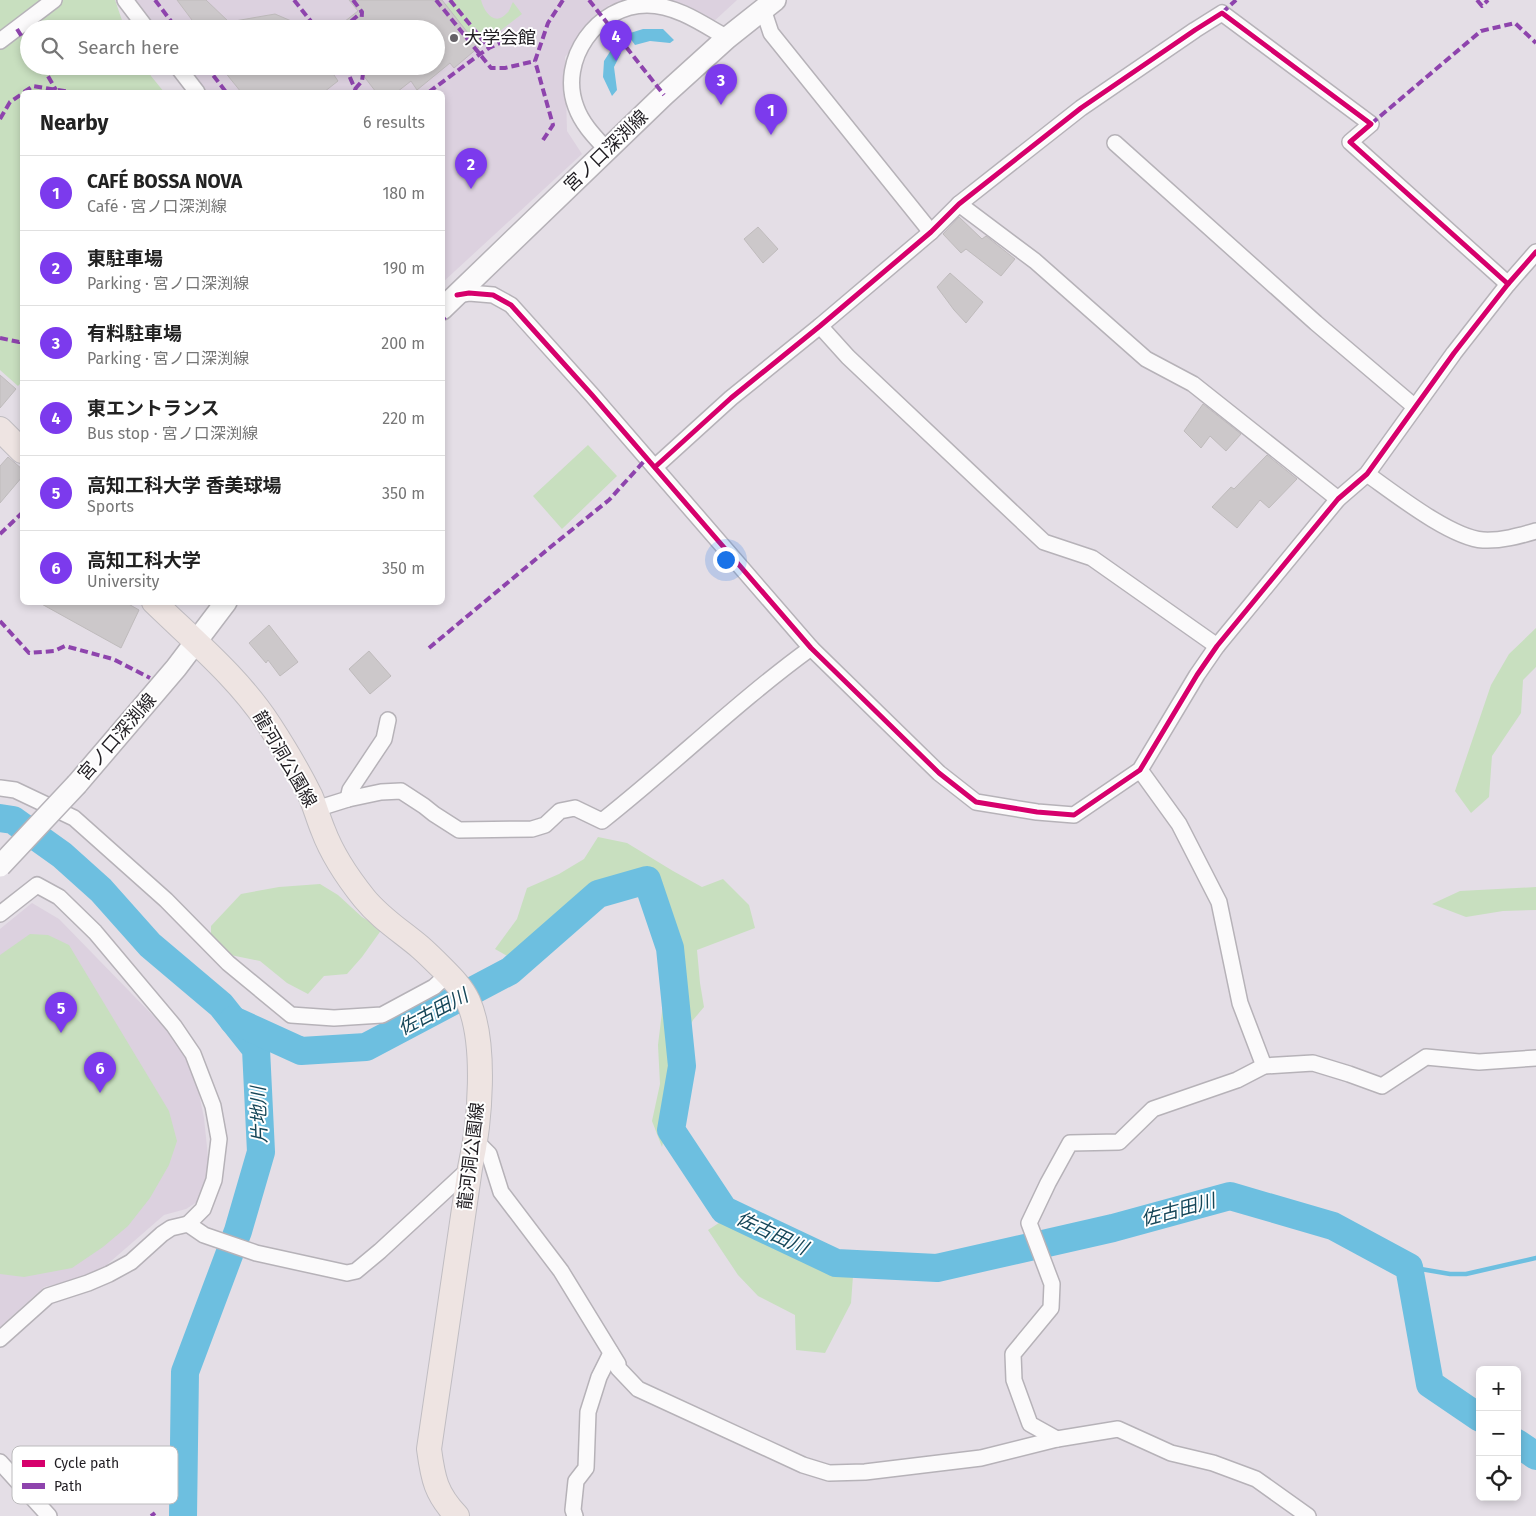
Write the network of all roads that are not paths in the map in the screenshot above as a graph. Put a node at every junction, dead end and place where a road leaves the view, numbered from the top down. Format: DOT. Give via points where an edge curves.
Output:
graph roads {
  1 [pos="54,0"];
  2 [pos="125,0"];
  3 [pos="769,4"];
  4 [pos="28,20"];
  5 [pos="140,20"];
  6 [pos="20,26"];
  7 [pos="727,38"];
  8 [pos="0,41"];
  9 [pos="184,75"];
  10 [pos="195,90"];
  11 [pos="1115,143"];
  12 [pos="607,150"];
  13 [pos="959,204"];
  14 [pos="931,232"];
  15 [pos="1536,252"];
  16 [pos="1508,284"];
  17 [pos="450,302"];
  18 [pos="820,326"];
  19 [pos="1415,407"];
  20 [pos="0,430"];
  21 [pos="20,449"];
  22 [pos="655,467"];
  23 [pos="1366,474"];
  24 [pos="1338,499"];
  25 [pos="1536,531"];
  26 [pos="157,605"];
  27 [pos="224,605"];
  28 [pos="197,642"];
  29 [pos="1217,646"];
  30 [pos="812,648"];
  31 [pos="388,720"];
  32 [pos="1140,770"];
  33 [pos="0,788"];
  34 [pos="348,799"];
  35 [pos="316,809"];
  36 [pos="0,866"];
  37 [pos="0,914"];
  38 [pos="453,979"];
  39 [pos="1536,1058"];
  40 [pos="1264,1066"];
  41 [pos="476,1141"];
  42 [pos="470,1168"];
  43 [pos="188,1224"];
  44 [pos="0,1339"];
  45 [pos="611,1353"];
  46 [pos="1058,1438"];
  47 [pos="0,1462"];
  48 [pos="12,1476"];
  49 [pos="37,1504"];
  50 [pos="48,1516"];
  51 [pos="457,1516"];
  52 [pos="575,1516"];
  53 [pos="1308,1516"];
  1 -- 4 [label="street"];
  2 -- 5 [label="street"];
  3 -- 7 [label="main road, 宮ノ口深渕線"];
  3 -- 14 [label="street" via="771,33"];
  6 -- 8 [label="street"];
  7 -- 12 [label="main road, 宮ノ口深渕線"];
  7 -- 12 [label="street" via="668,7 646,5 620,10 590,31 575,58 572,84 576,106 589,130"];
  9 -- 10 [label="street"];
  11 -- 19 [label="street" via="1316,324"];
  12 -- 17 [label="main road, 宮ノ口深渕線"];
  13 -- 14 [label="street"];
  13 -- 16 [label="street" via="1081,108 1222,13 1371,124 1350,142"];
  13 -- 24 [label="street" via="1035,261 1146,359 1193,384"];
  14 -- 18 [label="street"];
  15 -- 16 [label="street"];
  16 -- 19 [label="street"];
  17 -- 22 [label="street" via="469,293 493,295 511,305"];
  18 -- 22 [label="street" via="730,398"];
  18 -- 29 [label="street" via="848,357 1044,542 1092,558"];
  19 -- 23 [label="street"];
  20 -- 21 [label="main road"];
  22 -- 30 [label="street"];
  23 -- 24 [label="street"];
  23 -- 25 [label="street" via="1431,518 1467,537 1483,540 1513,538"];
  24 -- 29 [label="street"];
  26 -- 28 [label="main road, 龍河洞公園線"];
  27 -- 28 [label="main road, 宮ノ口深渕線"];
  28 -- 35 [label="main road, 龍河洞公園線" via="270,725"];
  28 -- 36 [label="main road, 宮ノ口深渕線, bridge" via="77,784"];
  29 -- 32 [label="street"];
  30 -- 32 [label="street" via="939,773 976,802 1074,816"];
  30 -- 34 [label="street" via="776,673 602,821 574,808 560,811 545,824 532,829 459,830 401,791"];
  31 -- 34 [label="street" via="384,739 350,790"];
  32 -- 40 [label="street" via="1179,824 1219,902 1240,1003"];
  33 -- 38 [label="street" via="15,790 74,818 166,900 228,963 291,1015 334,1018 382,1015"];
  34 -- 35 [label="street"];
  35 -- 38 [label="main road, 龍河洞公園線" via="332,850 363,897"];
  37 -- 43 [label="street" via="37,885 58,897 95,932 174,1026 193,1054 213,1106 219,1139 214,1180 203,1209"];
  38 -- 41 [label="main road, 龍河洞公園線" via="468,1000 477,1031 479,1105"];
  39 -- 40 [label="street" via="1479,1062 1426,1057 1382,1086 1313,1063"];
  40 -- 46 [label="street" via="1237,1080 1153,1109 1119,1142 1070,1143 1028,1223 1052,1284 1052,1308 1013,1354 1014,1380 1030,1424"];
  41 -- 42 [label="main road, 龍河洞公園線"];
  41 -- 45 [label="street" via="489,1154 501,1192 561,1271"];
  42 -- 43 [label="street" via="380,1251 347,1273 256,1253 204,1235"];
  42 -- 51 [label="main road, 龍河洞公園線" via="430,1449 433,1476 440,1495"];
  43 -- 44 [label="street" via="171,1228 131,1262 109,1274 48,1296"];
  45 -- 46 [label="street" via="618,1368 638,1389 803,1465 829,1473 866,1472 981,1458"];
  45 -- 52 [label="street" via="588,1412 586,1468 576,1481"];
  46 -- 53 [label="street" via="1118,1429 1171,1453 1213,1463 1256,1479"];
  47 -- 48 [label="street"];
  49 -- 50 [label="street"];
}
